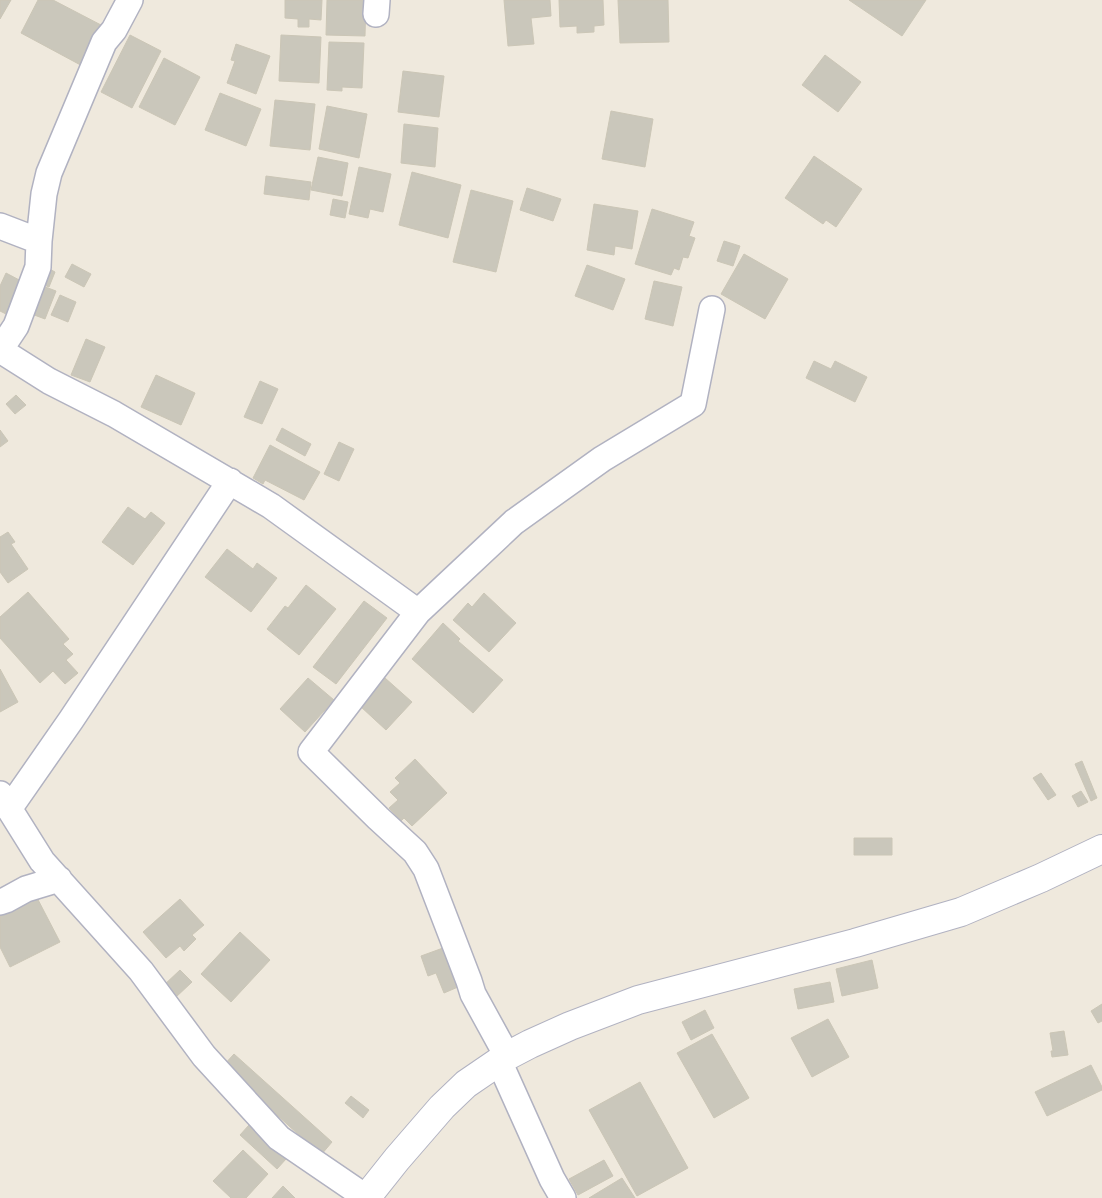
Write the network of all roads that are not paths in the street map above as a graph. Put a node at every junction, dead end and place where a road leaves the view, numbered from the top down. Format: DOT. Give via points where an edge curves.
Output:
graph roads {
  1 [pos="130,0"];
  2 [pos="0,226"];
  3 [pos="39,241"];
  4 [pos="712,309"];
  5 [pos="0,350"];
  6 [pos="230,481"];
  7 [pos="418,612"];
  8 [pos="5,802"];
  9 [pos="1102,849"];
  10 [pos="60,879"];
  11 [pos="0,902"];
  12 [pos="503,1058"];
  13 [pos="366,1198"];
  14 [pos="562,1198"];
  1 -- 3 [label="street" via="104,42 49,173"];
  2 -- 3 [label="street"];
  3 -- 5 [label="street" via="38,267 16,326"];
  4 -- 7 [label="street" via="693,404 602,459 514,522"];
  5 -- 6 [label="street" via="49,381 114,414"];
  6 -- 7 [label="street" via="271,506"];
  6 -- 8 [label="street" via="71,720"];
  7 -- 12 [label="street" via="311,752 415,852 426,869 473,994"];
  8 -- 10 [label="street" via="42,861"];
  9 -- 12 [label="main road" via="961,912 638,1000 570,1026"];
  10 -- 11 [label="street" via="26,889"];
  10 -- 13 [label="street" via="141,971 204,1056 279,1138"];
  12 -- 13 [label="main road" via="466,1084 442,1107"];
  12 -- 14 [label="street"];
}
